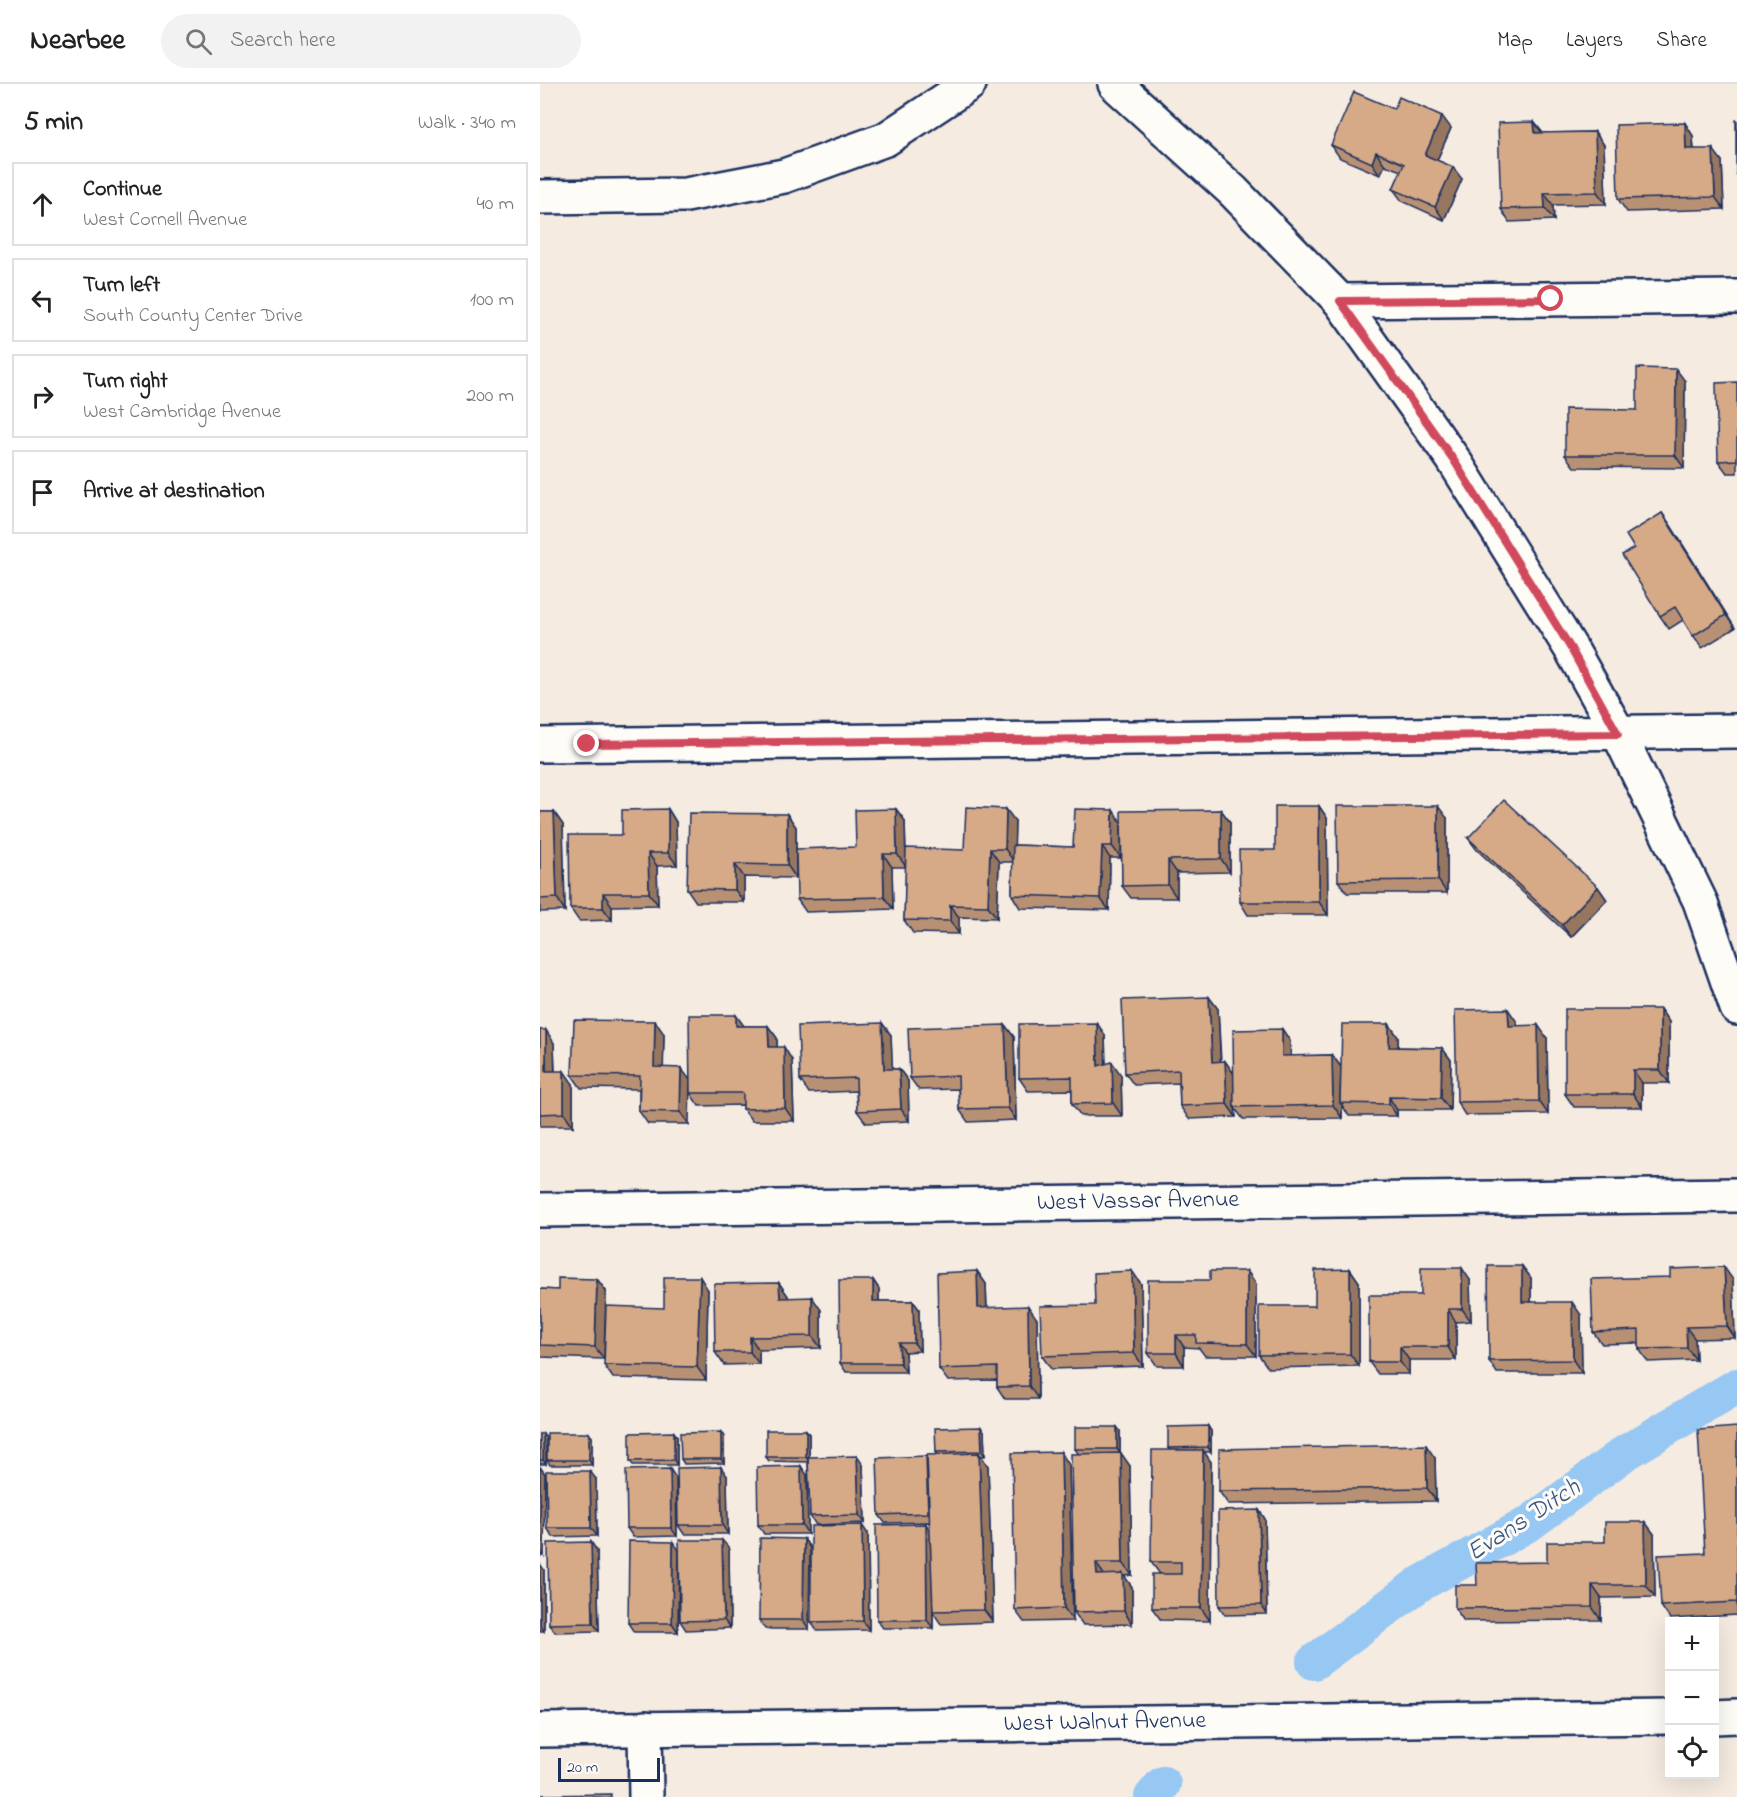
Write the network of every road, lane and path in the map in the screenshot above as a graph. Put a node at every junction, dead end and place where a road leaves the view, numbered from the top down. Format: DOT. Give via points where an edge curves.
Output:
graph roads {
  1 [pos="969,84"];
  2 [pos="1115,84"];
  3 [pos="540,197"];
  4 [pos="1737,297"];
  5 [pos="1340,301"];
  6 [pos="1737,731"];
  7 [pos="1618,734"];
  8 [pos="540,745"];
  9 [pos="1737,1008"];
  10 [pos="1737,1195"];
  11 [pos="540,1210"];
  12 [pos="1737,1716"];
  13 [pos="1665,1717"];
  14 [pos="1719,1717"];
  15 [pos="645,1728"];
  16 [pos="540,1730"];
  17 [pos="646,1797"];
  1 -- 3 [label="street" via="886,139 784,176 687,195"];
  2 -- 5 [label="street" via="1233,191"];
  4 -- 5 [label="street"];
  5 -- 7 [label="street" via="1453,459 1570,647"];
  6 -- 7 [label="street"];
  7 -- 8 [label="street"];
  7 -- 9 [label="street" via="1700,901"];
  10 -- 11 [label="street, West Vassar Avenue"];
  12 -- 14 [label="street"];
  13 -- 15 [label="street, West Walnut Avenue"];
  15 -- 16 [label="street, West Walnut Avenue"];
  15 -- 17 [label="street"];
}
